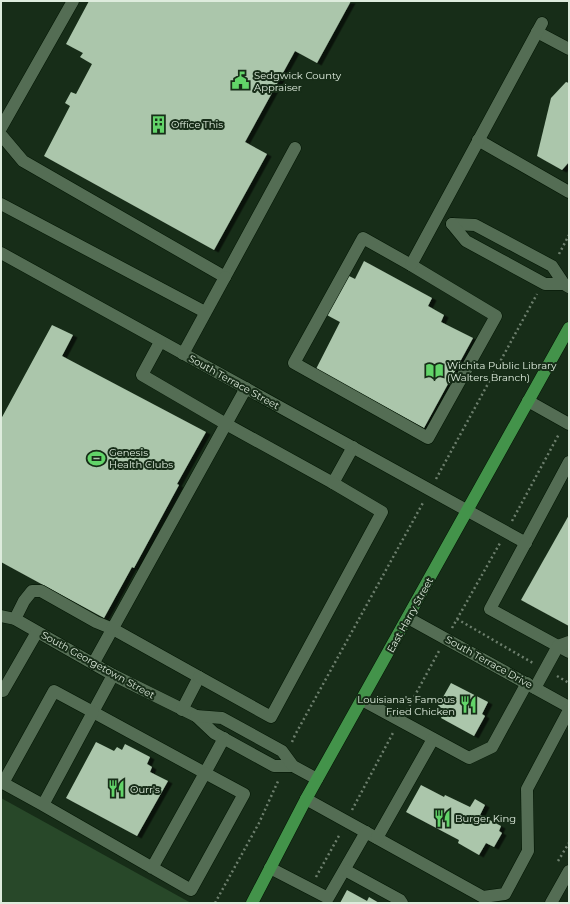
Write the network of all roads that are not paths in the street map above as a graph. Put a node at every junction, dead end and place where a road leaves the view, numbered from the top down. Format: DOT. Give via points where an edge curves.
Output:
graph roads {
  1 [pos="73,1"];
  2 [pos="569,49"];
  3 [pos="1,128"];
  4 [pos="1,135"];
  5 [pos="478,140"];
  6 [pos="295,148"];
  7 [pos="569,192"];
  8 [pos="1,204"];
  9 [pos="1,253"];
  10 [pos="411,265"];
  11 [pos="225,277"];
  12 [pos="566,285"];
  13 [pos="205,312"];
  14 [pos="569,328"];
  15 [pos="160,342"];
  16 [pos="183,354"];
  17 [pos="246,388"];
  18 [pos="528,401"];
  19 [pos="567,423"];
  20 [pos="226,424"];
  21 [pos="353,447"];
  22 [pos="569,462"];
  23 [pos="333,483"];
  24 [pos="468,510"];
  25 [pos="526,543"];
  26 [pos="1,616"];
  27 [pos="408,618"];
  28 [pos="15,619"];
  29 [pos="113,629"];
  30 [pos="37,632"];
  31 [pos="564,644"];
  32 [pos="569,652"];
  33 [pos="93,664"];
  34 [pos="113,676"];
  35 [pos="198,677"];
  36 [pos="531,686"];
  37 [pos="2,691"];
  38 [pos="362,700"];
  39 [pos="569,708"];
  40 [pos="182,710"];
  41 [pos="93,712"];
  42 [pos="196,716"];
  43 [pos="224,738"];
  44 [pos="433,739"];
  45 [pos="288,763"];
  46 [pos="205,773"];
  47 [pos="317,779"];
  48 [pos="306,799"];
  49 [pos="43,805"];
  50 [pos="371,835"];
  51 [pos="152,868"];
  52 [pos="270,868"];
  53 [pos="345,870"];
  54 [pos="569,871"];
  55 [pos="327,901"];
  56 [pos="401,901"];
  57 [pos="252,903"];
  58 [pos="551,903"];
  1 -- 3 [label="street"];
  2 -- 5 [label="street" via="539,27"];
  4 -- 11 [label="street" via="24,162"];
  5 -- 7 [label="street"];
  5 -- 10 [label="street"];
  6 -- 11 [label="street"];
  8 -- 13 [label="street"];
  9 -- 15 [label="street, South Terrace Street"];
  10 -- 10 [label="street" via="496,316 428,438 294,363 363,238"];
  11 -- 13 [label="street"];
  12 -- 12 [label="street" via="552,266 476,225 452,224 466,241 543,283"];
  13 -- 16 [label="street"];
  14 -- 18 [label="main road, East Harry Street"];
  15 -- 16 [label="street, South Terrace Street"];
  15 -- 20 [label="street" via="142,375"];
  16 -- 17 [label="street, South Terrace Street"];
  17 -- 20 [label="street"];
  17 -- 21 [label="street, South Terrace Street"];
  18 -- 19 [label="street"];
  18 -- 24 [label="main road, East Harry Street"];
  20 -- 23 [label="street"];
  20 -- 29 [label="street"];
  21 -- 23 [label="street"];
  21 -- 24 [label="street, South Terrace Street"];
  22 -- 25 [label="street"];
  23 -- 35 [label="street" via="382,512 271,717"];
  24 -- 25 [label="street, South Terrace Street"];
  24 -- 27 [label="main road, East Harry Street"];
  25 -- 31 [label="street" via="490,609"];
  26 -- 28 [label="street, South Georgetown Street"];
  27 -- 36 [label="street, South Terrace Drive"];
  27 -- 38 [label="main road, East Harry Street"];
  28 -- 29 [label="street" via="32,592 41,591"];
  28 -- 30 [label="street, South Georgetown Street"];
  29 -- 33 [label="street"];
  29 -- 35 [label="street"];
  30 -- 33 [label="street, South Georgetown Street"];
  30 -- 37 [label="street"];
  31 -- 32 [label="street"];
  31 -- 36 [label="street"];
  33 -- 34 [label="street, South Georgetown Street"];
  34 -- 40 [label="street, South Georgetown Street"];
  34 -- 41 [label="street"];
  35 -- 40 [label="street"];
  36 -- 39 [label="street, South Terrace Drive"];
  36 -- 44 [label="street" via="492,747 469,758"];
  38 -- 44 [label="street"];
  38 -- 47 [label="main road, East Harry Street"];
  39 -- 50 [label="street" via="527,789 528,851 505,894 483,897"];
  40 -- 42 [label="street, South Georgetown Street"];
  41 -- 46 [label="street"];
  41 -- 49 [label="street"];
  41 -- 49 [label="street" via="54,691 2,783"];
  42 -- 43 [label="street, South Georgetown Street" via="214,733"];
  42 -- 45 [label="street, South Georgetown Street" via="222,718 282,751"];
  43 -- 45 [label="street, South Georgetown Street" via="274,766"];
  43 -- 46 [label="street"];
  44 -- 50 [label="street"];
  45 -- 47 [label="street, South Georgetown Street"];
  46 -- 51 [label="street"];
  46 -- 51 [label="street" via="244,794 191,890"];
  47 -- 48 [label="main road, East Harry Street"];
  48 -- 50 [label="street"];
  48 -- 52 [label="main road, East Harry Street"];
  49 -- 51 [label="street"];
  50 -- 53 [label="street"];
  52 -- 55 [label="street" via="309,888"];
  52 -- 57 [label="main road, East Harry Street"];
  53 -- 55 [label="street"];
  53 -- 56 [label="street"];
  54 -- 58 [label="street"];
}
